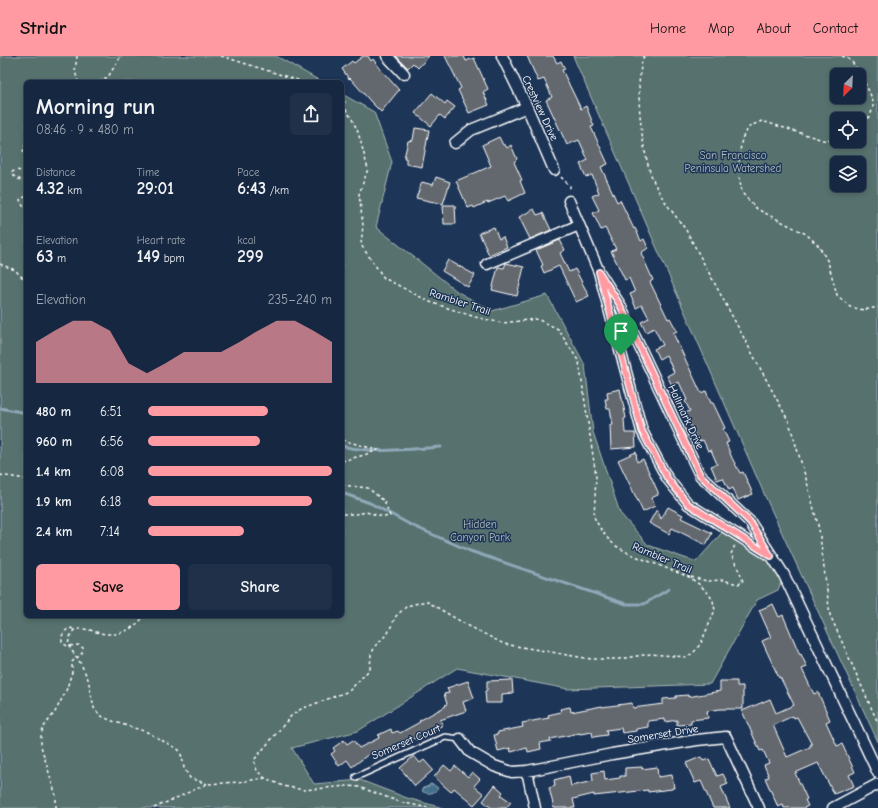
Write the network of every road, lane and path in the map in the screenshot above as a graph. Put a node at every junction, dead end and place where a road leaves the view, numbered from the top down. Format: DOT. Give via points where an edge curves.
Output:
graph roads {
  1 [pos="77,56"];
  2 [pos="121,56"];
  3 [pos="221,56"];
  4 [pos="387,56"];
  5 [pos="502,56"];
  6 [pos="644,56"];
  7 [pos="842,56"];
  8 [pos="404,74"];
  9 [pos="77,80"];
  10 [pos="103,80"];
  11 [pos="298,80"];
  12 [pos="344,107"];
  13 [pos="527,107"];
  14 [pos="866,121"];
  15 [pos="830,140"];
  16 [pos="454,143"];
  17 [pos="554,170"];
  18 [pos="24,172"];
  19 [pos="24,180"];
  20 [pos="24,197"];
  21 [pos="569,201"];
  22 [pos="24,207"];
  23 [pos="579,224"];
  24 [pos="0,264"];
  25 [pos="487,264"];
  26 [pos="599,272"];
  27 [pos="24,279"];
  28 [pos="878,307"];
  29 [pos="344,441"];
  30 [pos="344,461"];
  31 [pos="0,475"];
  32 [pos="24,479"];
  33 [pos="344,485"];
  34 [pos="344,514"];
  35 [pos="740,536"];
  36 [pos="771,556"];
  37 [pos="689,577"];
  38 [pos="142,618"];
  39 [pos="74,630"];
  40 [pos="69,646"];
  41 [pos="77,658"];
  42 [pos="878,723"];
  43 [pos="460,739"];
  44 [pos="527,771"];
  45 [pos="878,773"];
  46 [pos="356,776"];
  47 [pos="265,778"];
  48 [pos="207,784"];
  49 [pos="878,784"];
  50 [pos="56,808"];
  51 [pos="154,808"];
  52 [pos="430,808"];
  53 [pos="535,808"];
  54 [pos="759,808"];
  55 [pos="833,808"];
  1 -- 9 [label="path" via="75,71"];
  2 -- 10 [label="path" via="108,77"];
  3 -- 11 [label="path"];
  4 -- 8 [label="street"];
  5 -- 13 [label="street, Crestview Drive"];
  6 -- 42 [label="path" via="640,65 638,89 645,158 651,176 667,206 686,230 789,422 819,529 830,615"];
  7 -- 14 [label="path" via="851,60 873,102 872,113"];
  12 -- 37 [label="path, Rambler Trail" via="358,132 368,168 359,194 363,225 361,245 384,278 430,302 475,317 502,323 537,319 558,329 579,362 596,476 594,517 608,540 616,546"];
  13 -- 16 [label="street" via="471,130"];
  13 -- 17 [label="street, Crestview Drive"];
  15 -- 28 [label="path" via="762,121 750,126 742,138 739,158 742,193 758,209 806,234 819,246 828,262 837,295 850,307 864,310"];
  17 -- 21 [label="path" via="570,186"];
  18 -- 19 [label="path" via="16,170 12,174"];
  20 -- 22 [label="path" via="20,200"];
  21 -- 23 [label="street, Hallmark Drive"];
  23 -- 25 [label="street"];
  23 -- 26 [label="street, Hallmark Drive"];
  24 -- 27 [label="path" via="15,270"];
  26 -- 35 [label="street, Hallmark Drive" via="642,431 667,478 688,504"];
  26 -- 36 [label="street, Hallmark Drive" via="620,305 700,475 750,522"];
  29 -- 30 [label="path" via="378,450"];
  31 -- 32 [label="path"];
  33 -- 34 [label="path" via="368,488 384,501 390,516 366,512"];
  35 -- 36 [label="street, Hallmark Drive"];
  35 -- 37 [label="path" via="731,554 743,582 738,584"];
  36 -- 45 [label="street, Hallmark Drive" via="784,575"];
  37 -- 47 [label="path, Rambler Trail" via="709,594 716,610 701,643 687,657 652,654 619,660 591,660 550,653 504,644 426,601 407,606 396,616 388,633 374,646 370,670 349,691 301,709 291,716 266,745 254,760 257,771"];
  38 -- 39 [label="path" via="138,624 122,633 108,634 80,628"];
  39 -- 40 [label="path" via="68,639"];
  39 -- 40 [label="path" via="67,629 61,636"];
  40 -- 41 [label="path"];
  40 -- 41 [label="path" via="82,646 83,652"];
  41 -- 48 [label="path" via="88,679 94,708 98,713 115,722 147,732 179,750 190,778"];
  41 -- 50 [label="path" via="72,662 72,672 66,691 43,728 41,736 56,796"];
  43 -- 44 [label="street, Somerset Court" via="470,752 494,766 512,772"];
  43 -- 46 [label="lane, Somerset Court" via="445,737"];
  44 -- 53 [label="street"];
  44 -- 54 [label="street, Somerset Drive" via="612,754 726,737"];
  47 -- 48 [label="path"];
  47 -- 52 [label="path" via="283,786 304,790 359,787 400,802"];
  48 -- 51 [label="path"];
  49 -- 55 [label="street"];
}
